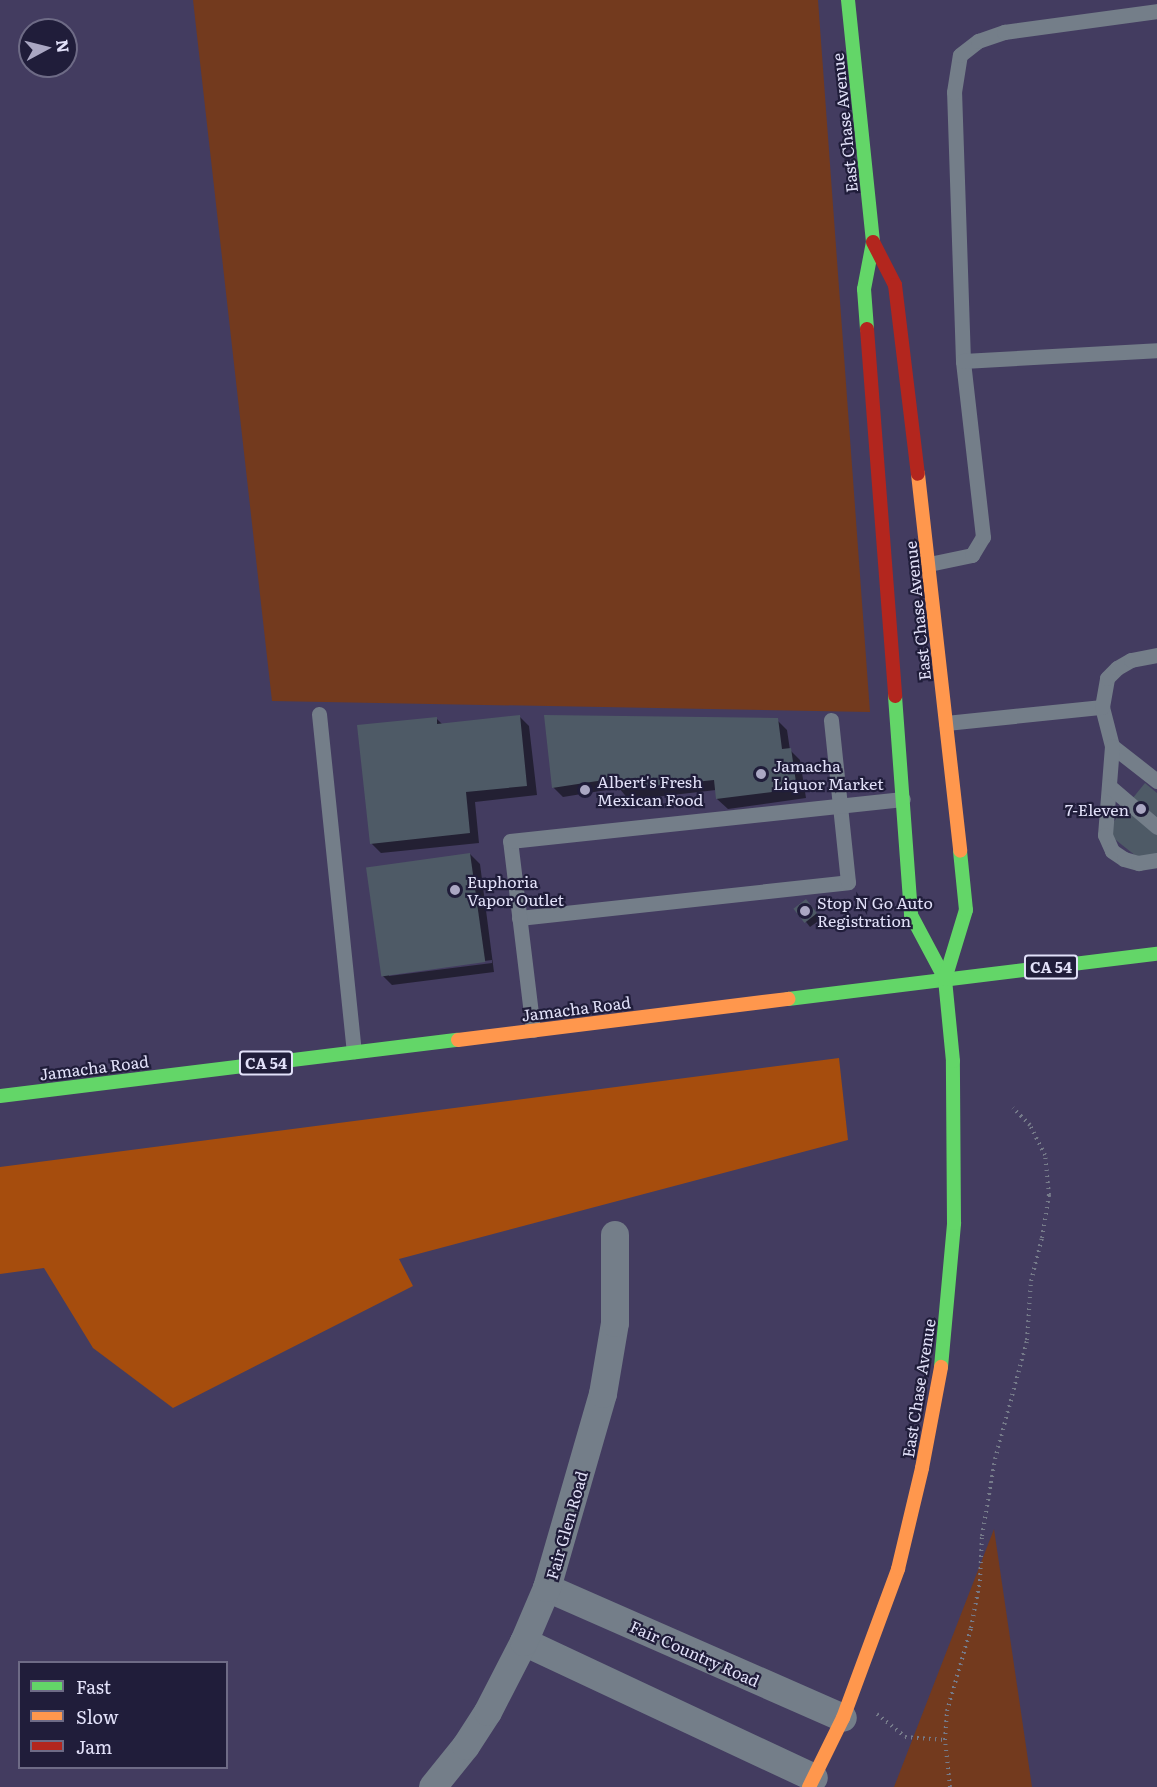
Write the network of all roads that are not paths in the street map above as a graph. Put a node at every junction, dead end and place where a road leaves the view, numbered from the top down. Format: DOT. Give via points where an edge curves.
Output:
graph roads {
  1 [pos="848,0"];
  2 [pos="1157,11"];
  3 [pos="873,242"];
  4 [pos="1157,350"];
  5 [pos="963,361"];
  6 [pos="929,564"];
  7 [pos="1157,655"];
  8 [pos="1102,707"];
  9 [pos="319,714"];
  10 [pos="831,720"];
  11 [pos="946,723"];
  12 [pos="1112,746"];
  13 [pos="1157,781"];
  14 [pos="1109,786"];
  15 [pos="903,799"];
  16 [pos="840,806"];
  17 [pos="1157,827"];
  18 [pos="1157,860"];
  19 [pos="519,918"];
  20 [pos="1157,954"];
  21 [pos="945,979"];
  22 [pos="533,1030"];
  23 [pos="354,1051"];
  24 [pos="0,1096"];
  25 [pos="615,1235"];
  26 [pos="547,1588"];
  27 [pos="524,1642"];
  28 [pos="847,1705"];
  29 [pos="811,1783"];
  30 [pos="433,1787"];
  1 -- 3 [label="main road, East Chase Avenue"];
  2 -- 5 [label="lane" via="1004,32 978,40 960,55 954,92"];
  3 -- 6 [label="main road, East Chase Avenue" via="895,285"];
  3 -- 15 [label="main road, East Chase Avenue" via="864,289"];
  4 -- 5 [label="lane"];
  5 -- 6 [label="lane" via="983,537 972,555"];
  6 -- 11 [label="main road, East Chase Avenue"];
  7 -- 8 [label="lane" via="1131,660 1117,668 1107,678"];
  8 -- 11 [label="lane"];
  8 -- 12 [label="lane"];
  9 -- 23 [label="lane"];
  10 -- 16 [label="lane"];
  11 -- 21 [label="main road, East Chase Avenue" via="966,910"];
  12 -- 13 [label="lane"];
  12 -- 14 [label="lane"];
  14 -- 17 [label="lane"];
  14 -- 18 [label="lane" via="1105,835 1112,851 1138,863"];
  15 -- 16 [label="lane"];
  15 -- 21 [label="main road, East Chase Avenue" via="911,915"];
  16 -- 19 [label="lane" via="848,882"];
  16 -- 19 [label="lane" via="510,841"];
  19 -- 22 [label="lane"];
  20 -- 21 [label="main road, Jamacha Road / CA 54"];
  21 -- 22 [label="main road, Jamacha Road / CA 54"];
  21 -- 28 [label="main road, East Chase Avenue" via="954,1061 954,1223 943,1357 898,1569"];
  22 -- 23 [label="main road, Jamacha Road / CA 54"];
  23 -- 24 [label="main road, Jamacha Road / CA 54"];
  25 -- 26 [label="street, Fair Glen Road" via="615,1323 603,1394"];
  26 -- 27 [label="street, Fair Glen Road"];
  26 -- 28 [label="street, Fair Country Road"];
  27 -- 29 [label="street"];
  27 -- 30 [label="street, Fair Glen Road" via="488,1712"];
  28 -- 29 [label="main road, East Chase Avenue"];
}
